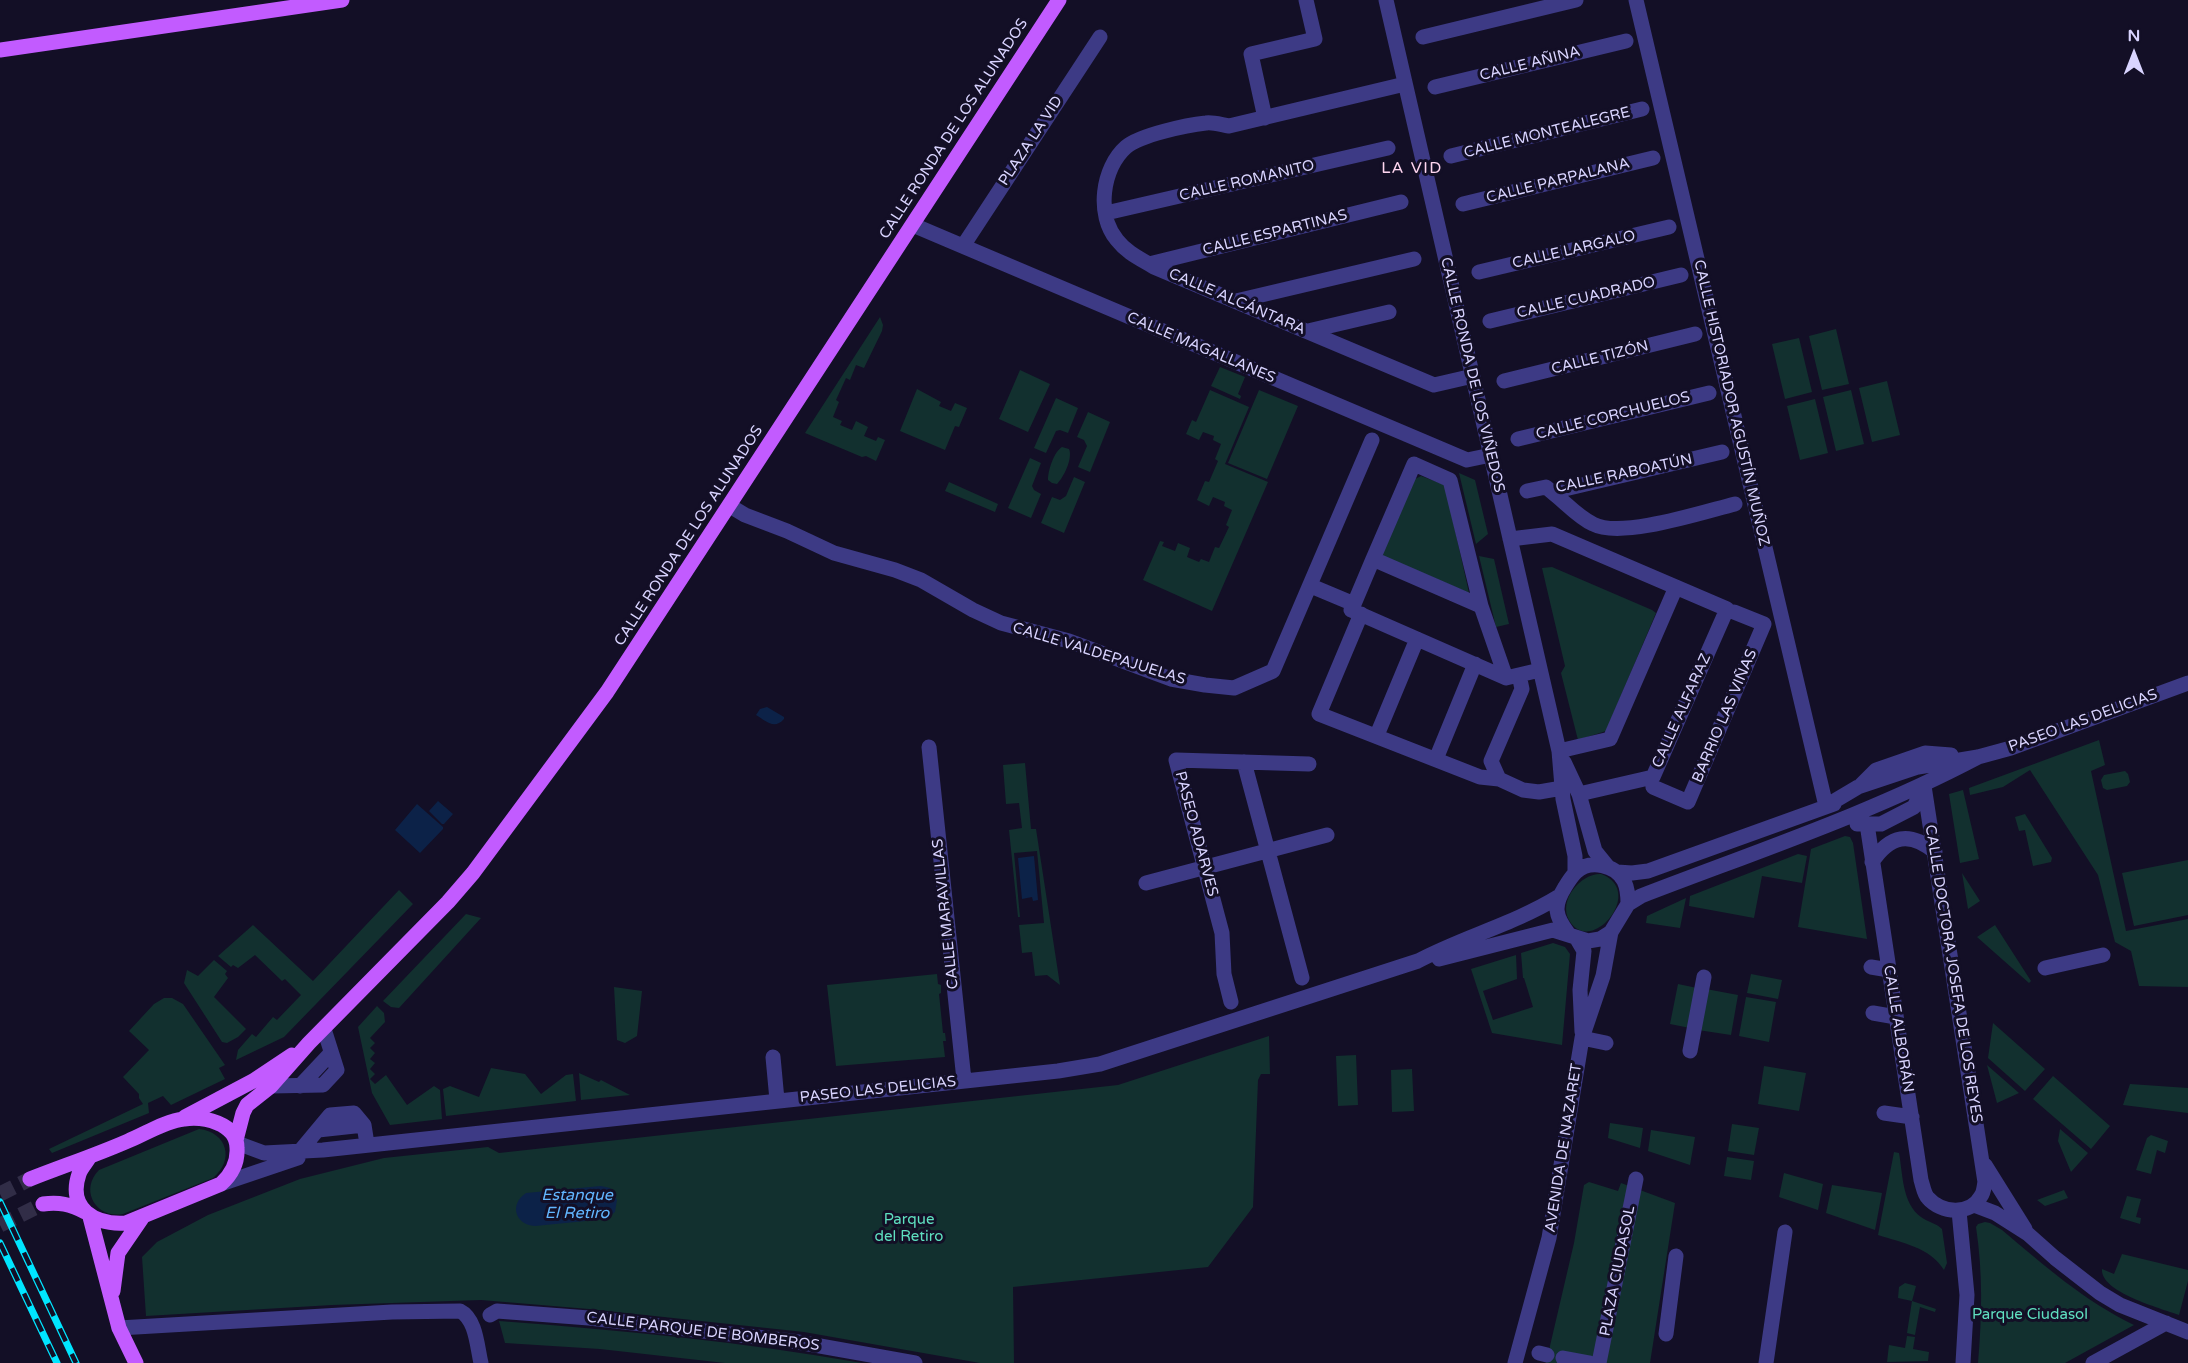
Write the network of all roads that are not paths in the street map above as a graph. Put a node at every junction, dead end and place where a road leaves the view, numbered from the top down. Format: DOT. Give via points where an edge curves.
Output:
graph roads {
  1 [pos="342,0"];
  2 [pos="1306,0"];
  3 [pos="1386,0"];
  4 [pos="1576,0"];
  5 [pos="1636,0"];
  6 [pos="1055,4"];
  7 [pos="1100,37"];
  8 [pos="1423,37"];
  9 [pos="1626,41"];
  10 [pos="0,50"];
  11 [pos="1405,84"];
  12 [pos="1435,87"];
  13 [pos="1642,109"];
  14 [pos="1265,118"];
  15 [pos="1388,148"];
  16 [pos="1451,156"];
  17 [pos="1653,158"];
  18 [pos="1401,202"];
  19 [pos="1462,204"];
  20 [pos="1106,213"];
  21 [pos="914,225"];
  22 [pos="1669,227"];
  23 [pos="963,246"];
  24 [pos="1414,259"];
  25 [pos="1149,264"];
  26 [pos="1479,272"];
  27 [pos="1682,275"];
  28 [pos="1236,301"];
  29 [pos="1389,312"];
  30 [pos="1490,321"];
  31 [pos="1308,332"];
  32 [pos="1695,334"];
  33 [pos="1473,376"];
  34 [pos="1504,381"];
  35 [pos="1708,393"];
  36 [pos="1518,439"];
  37 [pos="1372,440"];
  38 [pos="1722,452"];
  39 [pos="1491,455"];
  40 [pos="1527,491"];
  41 [pos="1552,492"];
  42 [pos="1735,504"];
  43 [pos="730,506"];
  44 [pos="1510,539"];
  45 [pos="1373,559"];
  46 [pos="1311,586"];
  47 [pos="1676,586"];
  48 [pos="1481,606"];
  49 [pos="1357,609"];
  50 [pos="1730,610"];
  51 [pos="1417,639"];
  52 [pos="1475,664"];
  53 [pos="1540,670"];
  54 [pos="1512,676"];
  55 [pos="2188,683"];
  56 [pos="1377,735"];
  57 [pos="929,747"];
  58 [pos="1559,751"];
  59 [pos="1978,758"];
  60 [pos="1436,759"];
  61 [pos="1244,762"];
  62 [pos="1309,764"];
  63 [pos="1499,779"];
  64 [pos="1924,786"];
  65 [pos="1653,787"];
  66 [pos="1562,788"];
  67 [pos="1579,794"];
  68 [pos="1826,806"];
  69 [pos="1833,824"];
  70 [pos="1867,824"];
  71 [pos="1327,835"];
  72 [pos="1268,850"];
  73 [pos="1935,852"];
  74 [pos="1872,862"];
  75 [pos="1205,867"];
  76 [pos="1612,870"];
  77 [pos="1575,872"];
  78 [pos="1146,883"];
  79 [pos="1558,897"];
  80 [pos="1628,904"];
  81 [pos="1611,932"];
  82 [pos="1572,936"];
  83 [pos="2103,955"];
  84 [pos="1418,961"];
  85 [pos="1871,966"];
  86 [pos="2045,968"];
  87 [pos="1889,970"];
  88 [pos="1704,977"];
  89 [pos="1302,978"];
  90 [pos="1231,1002"];
  91 [pos="1873,1013"];
  92 [pos="1896,1017"];
  93 [pos="324,1029"];
  94 [pos="1582,1038"];
  95 [pos="309,1043"];
  96 [pos="1606,1043"];
  97 [pos="1690,1051"];
  98 [pos="773,1057"];
  99 [pos="964,1080"];
  100 [pos="271,1086"];
  101 [pos="777,1100"];
  102 [pos="1884,1113"];
  103 [pos="1912,1117"];
  104 [pos="180,1119"];
  105 [pos="237,1141"];
  106 [pos="367,1144"];
  107 [pos="323,1149"];
  108 [pos="300,1151"];
  109 [pos="89,1158"];
  110 [pos="1983,1163"];
  111 [pos="30,1179"];
  112 [pos="1636,1179"];
  113 [pos="221,1184"];
  114 [pos="43,1204"];
  115 [pos="1974,1205"];
  116 [pos="1959,1211"];
  117 [pos="87,1214"];
  118 [pos="144,1216"];
  119 [pos="1785,1232"];
  120 [pos="2028,1234"];
  121 [pos="1676,1256"];
  122 [pos="113,1300"];
  123 [pos="490,1315"];
  124 [pos="2166,1323"];
  125 [pos="119,1328"];
  126 [pos="2188,1332"];
  127 [pos="1666,1334"];
  128 [pos="1563,1358"];
  129 [pos="136,1363"];
  130 [pos="482,1363"];
  131 [pos="915,1363"];
  132 [pos="1515,1363"];
  133 [pos="1590,1363"];
  134 [pos="1599,1363"];
  135 [pos="1766,1363"];
  136 [pos="1963,1363"];
  137 [pos="2093,1363"];
  1 -- 10 [label="main road"];
  2 -- 14 [label="street" via="1315,39 1251,54"];
  3 -- 11 [label="street, CALLE RONDA DE LOS VIÑEDOS"];
  4 -- 8 [label="street"];
  5 -- 68 [label="street, CALLE HISTORIADOR AGUSTÍN MUÑOZ"];
  6 -- 21 [label="main road, CALLE RONDA DE LOS ALUNADOS"];
  7 -- 23 [label="street, PLAZA LA VID"];
  9 -- 12 [label="street, CALLE AÑINA"];
  11 -- 14 [label="street"];
  11 -- 33 [label="street, CALLE RONDA DE LOS VIÑEDOS"];
  13 -- 16 [label="street, CALLE MONTEALEGRE"];
  14 -- 20 [label="street, CALLE ALCÁNTARA" via="1229,126 1208,123 1140,138 1126,147 1115,162 1107,180"];
  15 -- 20 [label="street, CALLE ROMANITO"];
  17 -- 19 [label="street, CALLE PARPALANA"];
  18 -- 25 [label="street, CALLE ESPARTINAS"];
  20 -- 25 [label="street, CALLE ALCÁNTARA" via="1116,240"];
  21 -- 23 [label="street, CALLE MAGALLANES"];
  21 -- 43 [label="main road, CALLE RONDA DE LOS ALUNADOS"];
  22 -- 26 [label="street, CALLE LARGALO"];
  23 -- 39 [label="street, CALLE MAGALLANES" via="1467,460"];
  24 -- 28 [label="street"];
  25 -- 28 [label="street, CALLE ALCÁNTARA"];
  27 -- 30 [label="street, CALLE CUADRADO"];
  28 -- 31 [label="street, CALLE ALCÁNTARA"];
  29 -- 31 [label="street"];
  31 -- 33 [label="street, CALLE ALCÁNTARA" via="1434,385"];
  32 -- 34 [label="street, CALLE TIZÓN"];
  33 -- 39 [label="street, CALLE RONDA DE LOS VIÑEDOS"];
  35 -- 36 [label="street, CALLE CORCHUELOS"];
  37 -- 46 [label="street"];
  38 -- 41 [label="street, CALLE RABOATÚN"];
  39 -- 44 [label="street, CALLE RONDA DE LOS VIÑEDOS"];
  40 -- 41 [label="street, CALLE RABOATÚN" via="1546,487"];
  41 -- 42 [label="street" via="1593,525 1612,528 1639,527"];
  43 -- 46 [label="street, CALLE VALDEPAJUELAS" via="834,553 921,580 1001,623 1069,641 1172,679 1205,685 1234,688 1274,671"];
  43 -- 93 [label="main road, CALLE RONDA DE LOS ALUNADOS" via="608,692 472,873"];
  44 -- 47 [label="street, BARRIO LAS VIÑAS" via="1552,534"];
  44 -- 53 [label="street, CALLE RONDA DE LOS VIÑEDOS"];
  45 -- 48 [label="street"];
  45 -- 48 [label="street" via="1414,464 1450,480"];
  45 -- 49 [label="street"];
  46 -- 49 [label="street"];
  47 -- 50 [label="street, BARRIO LAS VIÑAS"];
  47 -- 58 [label="street" via="1610,739"];
  48 -- 54 [label="street"];
  49 -- 51 [label="street"];
  49 -- 56 [label="street" via="1319,714"];
  50 -- 65 [label="street, BARRIO LAS VIÑAS" via="1764,624 1688,802"];
  50 -- 67 [label="street, CALLE ALFARAZ" via="1653,777"];
  51 -- 52 [label="street"];
  51 -- 56 [label="street"];
  52 -- 54 [label="street"];
  52 -- 60 [label="street"];
  53 -- 54 [label="street"];
  53 -- 58 [label="street, CALLE RONDA DE LOS VIÑEDOS"];
  54 -- 63 [label="street" via="1522,689 1491,761"];
  55 -- 59 [label="street, PASEO LAS DELICIAS"];
  56 -- 60 [label="street"];
  57 -- 99 [label="street, CALLE MARAVILLAS"];
  58 -- 66 [label="street, CALLE RONDA DE LOS VIÑEDOS"];
  58 -- 67 [label="street, CALLE RONDA DE LOS VIÑEDOS"];
  59 -- 64 [label="street, PASEO LAS DELICIAS"];
  59 -- 68 [label="street, PASEO LAS DELICIAS" via="1918,767 1858,788"];
  60 -- 63 [label="street" via="1480,777"];
  61 -- 62 [label="street, PASEO ADARVES"];
  61 -- 72 [label="street"];
  61 -- 75 [label="street, PASEO ADARVES" via="1176,760"];
  63 -- 66 [label="street" via="1523,790"];
  64 -- 68 [label="street, PASEO LAS DELICIAS" via="1888,787"];
  64 -- 69 [label="street, PASEO LAS DELICIAS"];
  64 -- 70 [label="street, PASEO LAS DELICIAS" via="1914,807 1881,824"];
  64 -- 73 [label="street, CALLE DOCTORA JOSEFA DE LOS REYES"];
  66 -- 77 [label="street, CALLE RONDA DE LOS VIÑEDOS"];
  67 -- 76 [label="street, CALLE RONDA DE LOS VIÑEDOS" via="1595,851"];
  68 -- 76 [label="street, PASEO LAS DELICIAS" via="1648,871"];
  69 -- 70 [label="street, PASEO LAS DELICIAS"];
  69 -- 80 [label="street, PASEO LAS DELICIAS"];
  70 -- 74 [label="street, CALLE ALBORÁN"];
  71 -- 72 [label="street"];
  72 -- 75 [label="street"];
  72 -- 89 [label="street"];
  73 -- 74 [label="street" via="1923,843 1900,839 1889,843"];
  73 -- 110 [label="street, CALLE DOCTORA JOSEFA DE LOS REYES"];
  74 -- 87 [label="street, CALLE ALBORÁN"];
  75 -- 78 [label="street"];
  75 -- 90 [label="street, PASEO ADARVES" via="1222,933 1224,974"];
  76 -- 77 [label="street, PASEO LAS DELICIAS" via="1585,867"];
  76 -- 80 [label="street" via="1624,880"];
  77 -- 79 [label="street, PASEO LAS DELICIAS"];
  79 -- 82 [label="street" via="1559,922"];
  79 -- 84 [label="street, PASEO LAS DELICIAS"];
  80 -- 81 [label="street"];
  81 -- 82 [label="street, PASEO LAS DELICIAS" via="1588,941"];
  81 -- 94 [label="street, AVENIDA DE NAZARET" via="1603,976"];
  82 -- 84 [label="street, PASEO LAS DELICIAS" via="1553,930"];
  82 -- 94 [label="street" via="1584,951 1580,990"];
  83 -- 86 [label="street"];
  84 -- 99 [label="street, PASEO LAS DELICIAS" via="1100,1064"];
  85 -- 87 [label="street"];
  87 -- 92 [label="street, CALLE ALBORÁN"];
  88 -- 97 [label="street"];
  91 -- 92 [label="street"];
  92 -- 103 [label="street, CALLE ALBORÁN"];
  93 -- 95 [label="main road, CALLE RONDA DE LOS ALUNADOS"];
  93 -- 100 [label="street" via="331,1053 300,1086"];
  94 -- 96 [label="street"];
  94 -- 132 [label="street, AVENIDA DE NAZARET" via="1549,1238"];
  95 -- 100 [label="main road, CALLE RONDA DE LOS ALUNADOS"];
  95 -- 104 [label="main road, CALLE RONDA DE LOS ALUNADOS" via="253,1081"];
  98 -- 101 [label="street"];
  99 -- 101 [label="street, PASEO LAS DELICIAS"];
  100 -- 105 [label="main road, CALLE RONDA DE LOS ALUNADOS" via="247,1105"];
  101 -- 106 [label="street, PASEO LAS DELICIAS"];
  102 -- 103 [label="street"];
  103 -- 116 [label="street, CALLE ALBORÁN" via="1926,1196 1939,1208"];
  104 -- 105 [label="main road" via="197,1117 213,1121 227,1128"];
  104 -- 109 [label="main road, CALLE RONDA DE LOS ALUNADOS"];
  105 -- 108 [label="street, PASEO LAS DELICIAS" via="264,1153"];
  105 -- 113 [label="main road, CALLE RONDA DE LOS ALUNADOS" via="235,1164"];
  106 -- 107 [label="street, PASEO LAS DELICIAS"];
  106 -- 108 [label="street" via="364,1125 318,1130"];
  107 -- 108 [label="street, PASEO LAS DELICIAS"];
  107 -- 113 [label="street, PASEO LAS DELICIAS"];
  109 -- 111 [label="main road, CALLE RONDA DE LOS ALUNADOS"];
  109 -- 117 [label="main road" via="76,1186"];
  110 -- 115 [label="street, CALLE DOCTORA JOSEFA DE LOS REYES" via="1982,1196"];
  110 -- 120 [label="street, CALLE DOCTORA JOSEFA DE LOS REYES"];
  112 -- 134 [label="street, PLAZA CIUDASOL"];
  113 -- 118 [label="main road"];
  114 -- 117 [label="main road" via="72,1205"];
  115 -- 116 [label="street"];
  115 -- 120 [label="street, CALLE DOCTORA JOSEFA DE LOS REYES"];
  116 -- 136 [label="street" via="1967,1295"];
  117 -- 118 [label="main road" via="113,1224"];
  117 -- 122 [label="main road"];
  118 -- 122 [label="main road" via="118,1252"];
  119 -- 135 [label="street"];
  120 -- 124 [label="street, CALLE DOCTORA JOSEFA DE LOS REYES" via="2100,1293"];
  121 -- 127 [label="street"];
  122 -- 125 [label="main road"];
  123 -- 131 [label="street, CALLE PARQUE DE BOMBEROS" via="497,1311 589,1318 792,1341"];
  124 -- 126 [label="street, CALLE DOCTORA JOSEFA DE LOS REYES"];
  124 -- 137 [label="street"];
  125 -- 129 [label="main road"];
  125 -- 130 [label="street" via="460,1311 471,1322"];
  128 -- 133 [label="street"];
}
